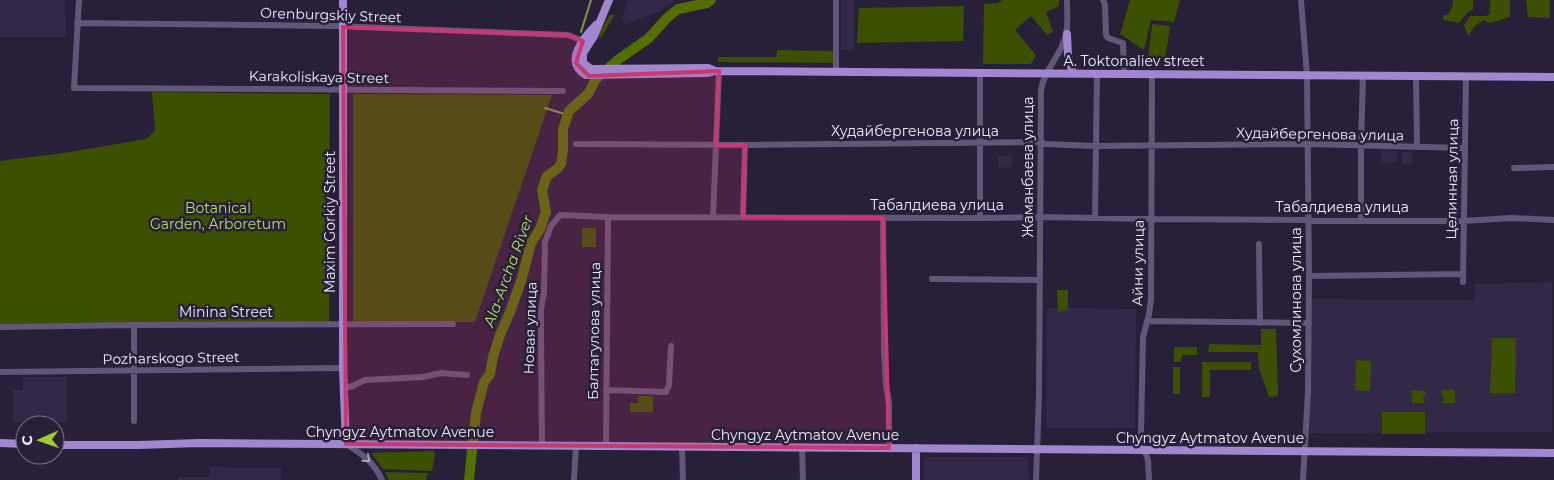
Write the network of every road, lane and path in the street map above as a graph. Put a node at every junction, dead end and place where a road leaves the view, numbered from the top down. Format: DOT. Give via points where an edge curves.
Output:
graph roads {
  1 [pos="79,0"];
  2 [pos="343,0"];
  3 [pos="610,0"];
  4 [pos="836,0"];
  5 [pos="1067,0"];
  6 [pos="1103,0"];
  7 [pos="1301,0"];
  8 [pos="78,22"];
  9 [pos="598,23"];
  10 [pos="343,27"];
  11 [pos="1066,34"];
  12 [pos="583,41"];
  13 [pos="584,70"];
  14 [pos="717,71"];
  15 [pos="836,72"];
  16 [pos="980,73"];
  17 [pos="1046,73"];
  18 [pos="1074,73"];
  19 [pos="1097,73"];
  20 [pos="1124,74"];
  21 [pos="1152,74"];
  22 [pos="1307,75"];
  23 [pos="1363,75"];
  24 [pos="1416,76"];
  25 [pos="1466,76"];
  26 [pos="1554,76"];
  27 [pos="343,90"];
  28 [pos="563,91"];
  29 [pos="1041,142"];
  30 [pos="576,144"];
  31 [pos="980,144"];
  32 [pos="1152,144"];
  33 [pos="1307,144"];
  34 [pos="716,145"];
  35 [pos="745,145"];
  36 [pos="1361,145"];
  37 [pos="1096,146"];
  38 [pos="1417,147"];
  39 [pos="1465,148"];
  40 [pos="1554,167"];
  41 [pos="1514,168"];
  42 [pos="560,215"];
  43 [pos="608,217"];
  44 [pos="713,217"];
  45 [pos="743,217"];
  46 [pos="1041,217"];
  47 [pos="883,218"];
  48 [pos="980,218"];
  49 [pos="1095,218"];
  50 [pos="1152,219"];
  51 [pos="1308,220"];
  52 [pos="1361,220"];
  53 [pos="1554,220"];
  54 [pos="1464,221"];
  55 [pos="1259,244"];
  56 [pos="1463,274"];
  57 [pos="1309,276"];
  58 [pos="932,279"];
  59 [pos="1040,280"];
  60 [pos="1463,282"];
  61 [pos="1146,321"];
  62 [pos="1260,323"];
  63 [pos="1309,323"];
  64 [pos="453,324"];
  65 [pos="134,325"];
  66 [pos="343,325"];
  67 [pos="0,327"];
  68 [pos="671,346"];
  69 [pos="343,368"];
  70 [pos="134,371"];
  71 [pos="0,372"];
  72 [pos="467,375"];
  73 [pos="344,388"];
  74 [pos="606,390"];
  75 [pos="134,421"];
  76 [pos="0,443"];
  77 [pos="15,444"];
  78 [pos="65,444"];
  79 [pos="346,444"];
  80 [pos="542,446"];
  81 [pos="576,446"];
  82 [pos="606,446"];
  83 [pos="682,446"];
  84 [pos="802,447"];
  85 [pos="889,448"];
  86 [pos="916,448"];
  87 [pos="1036,449"];
  88 [pos="1145,450"];
  89 [pos="1304,451"];
  90 [pos="1554,453"];
  91 [pos="382,480"];
  92 [pos="574,480"];
  93 [pos="683,480"];
  94 [pos="803,480"];
  95 [pos="916,480"];
  96 [pos="1036,480"];
  97 [pos="1149,480"];
  98 [pos="1303,480"];
  1 -- 8 [label="street"];
  2 -- 10 [label="main road, Maxim Gorkiy Street"];
  3 -- 9 [label="main road"];
  4 -- 15 [label="street"];
  5 -- 11 [label="street, Жаманбаева улица"];
  6 -- 20 [label="street" via="1106,36 1123,43"];
  7 -- 22 [label="street, Сухомлинова улица"];
  8 -- 10 [label="street, Orenburgskiy Street"];
  8 -- 27 [label="street, Karakoliskaya Street" via="74,88"];
  9 -- 12 [label="main road"];
  9 -- 13 [label="main road" via="583,53"];
  10 -- 12 [label="street, Orenburgskiy Street" via="568,35"];
  10 -- 27 [label="main road, Maxim Gorkiy Street"];
  11 -- 17 [label="street, Жаманбаева улица"];
  11 -- 18 [label="main road"];
  12 -- 13 [label="main road" via="576,59 577,66"];
  13 -- 14 [label="main road, A. Toktonaliev street" via="642,72 708,68"];
  14 -- 15 [label="main road, A. Toktonaliev street"];
  14 -- 34 [label="street"];
  15 -- 16 [label="main road, A. Toktonaliev street"];
  16 -- 17 [label="main road, A. Toktonaliev street"];
  16 -- 31 [label="street"];
  17 -- 18 [label="main road, A. Toktonaliev street"];
  17 -- 29 [label="street, Жаманбаева улица" via="1041,90"];
  18 -- 19 [label="main road, A. Toktonaliev street"];
  19 -- 20 [label="main road, A. Toktonaliev street"];
  19 -- 37 [label="street"];
  20 -- 21 [label="main road, A. Toktonaliev street"];
  21 -- 22 [label="main road, A. Toktonaliev street"];
  21 -- 32 [label="street, Айни улица"];
  22 -- 23 [label="main road, A. Toktonaliev street"];
  22 -- 33 [label="street, Сухомлинова улица"];
  23 -- 24 [label="main road, A. Toktonaliev street"];
  23 -- 36 [label="street"];
  24 -- 25 [label="main road, A. Toktonaliev street"];
  24 -- 38 [label="street"];
  25 -- 26 [label="main road, A. Toktonaliev street"];
  25 -- 39 [label="street, Целинная улица"];
  27 -- 28 [label="street, Karakoliskaya Street"];
  27 -- 66 [label="main road, Maxim Gorkiy Street"];
  29 -- 31 [label="street, Худайбергенова улица"];
  29 -- 37 [label="street, Худайбергенова улица"];
  29 -- 46 [label="street, Жаманбаева улица"];
  30 -- 34 [label="street, Худайбергенова улица"];
  31 -- 35 [label="street, Худайбергенова улица"];
  31 -- 48 [label="street"];
  32 -- 33 [label="street, Худайбергенова улица"];
  32 -- 37 [label="street, Худайбергенова улица"];
  32 -- 50 [label="street, Айни улица"];
  33 -- 36 [label="street, Худайбергенова улица"];
  33 -- 51 [label="street, Сухомлинова улица"];
  34 -- 35 [label="street, Худайбергенова улица"];
  34 -- 44 [label="street"];
  35 -- 45 [label="street"];
  36 -- 38 [label="street, Худайбергенова улица"];
  36 -- 52 [label="street"];
  37 -- 49 [label="street"];
  38 -- 39 [label="street, Худайбергенова улица"];
  39 -- 54 [label="street, Целинная улица"];
  40 -- 41 [label="street"];
  42 -- 43 [label="street, Табалдиева улица"];
  42 -- 80 [label="street, Новая улица" via="551,226 545,242 541,309"];
  43 -- 44 [label="street, Табалдиева улица"];
  43 -- 74 [label="street, Балтагулова улица"];
  44 -- 45 [label="street, Табалдиева улица"];
  45 -- 47 [label="street, Табалдиева улица"];
  46 -- 48 [label="street, Табалдиева улица"];
  46 -- 49 [label="street, Табалдиева улица"];
  46 -- 59 [label="street, Жаманбаева улица"];
  47 -- 48 [label="street, Табалдиева улица"];
  47 -- 85 [label="street"];
  49 -- 50 [label="street, Табалдиева улица"];
  50 -- 51 [label="street, Табалдиева улица"];
  50 -- 61 [label="street, Айни улица" via="1150,307"];
  51 -- 52 [label="street, Табалдиева улица"];
  51 -- 57 [label="street, Сухомлинова улица"];
  52 -- 54 [label="street, Табалдиева улица"];
  53 -- 54 [label="street, Табалдиева улица"];
  54 -- 56 [label="street, Целинная улица"];
  55 -- 62 [label="street"];
  56 -- 57 [label="street"];
  56 -- 60 [label="street, Целинная улица"];
  57 -- 63 [label="street, Сухомлинова улица"];
  58 -- 59 [label="street"];
  59 -- 87 [label="street, Жаманбаева улица"];
  61 -- 62 [label="street"];
  61 -- 88 [label="street, Айни улица" via="1141,441"];
  62 -- 63 [label="street"];
  63 -- 89 [label="street, Сухомлинова улица"];
  64 -- 66 [label="street, Minina Street"];
  65 -- 66 [label="street, Minina Street"];
  65 -- 67 [label="street, Minina Street"];
  65 -- 70 [label="street"];
  66 -- 69 [label="main road, Maxim Gorkiy Street"];
  68 -- 74 [label="street" via="666,392"];
  69 -- 70 [label="street, Pozharskogo Street"];
  69 -- 73 [label="main road, Maxim Gorkiy Street"];
  70 -- 71 [label="street, Pozharskogo Street"];
  70 -- 75 [label="street"];
  72 -- 73 [label="street" via="441,373 364,380"];
  73 -- 79 [label="main road, Maxim Gorkiy Street"];
  74 -- 82 [label="street, Балтагулова улица"];
  76 -- 77 [label="main road"];
  78 -- 79 [label="main road, Chyngyz Aytmatov Avenue"];
  79 -- 80 [label="main road, Chyngyz Aytmatov Avenue"];
  79 -- 91 [label="street, one-way" via="370,461"];
  80 -- 81 [label="main road, Chyngyz Aytmatov Avenue"];
  81 -- 82 [label="main road, Chyngyz Aytmatov Avenue"];
  81 -- 92 [label="street"];
  82 -- 83 [label="main road, Chyngyz Aytmatov Avenue"];
  83 -- 84 [label="main road, Chyngyz Aytmatov Avenue"];
  83 -- 93 [label="street"];
  84 -- 85 [label="main road, Chyngyz Aytmatov Avenue"];
  84 -- 94 [label="street"];
  85 -- 86 [label="main road, Chyngyz Aytmatov Avenue"];
  86 -- 87 [label="main road, Chyngyz Aytmatov Avenue"];
  86 -- 95 [label="main road"];
  87 -- 88 [label="main road, Chyngyz Aytmatov Avenue"];
  87 -- 96 [label="street, Жаманбаева улица"];
  88 -- 89 [label="main road, Chyngyz Aytmatov Avenue"];
  88 -- 97 [label="street, Айни улица"];
  89 -- 90 [label="main road, Chyngyz Aytmatov Avenue"];
  89 -- 98 [label="street, Сухомлинова улица"];
}
